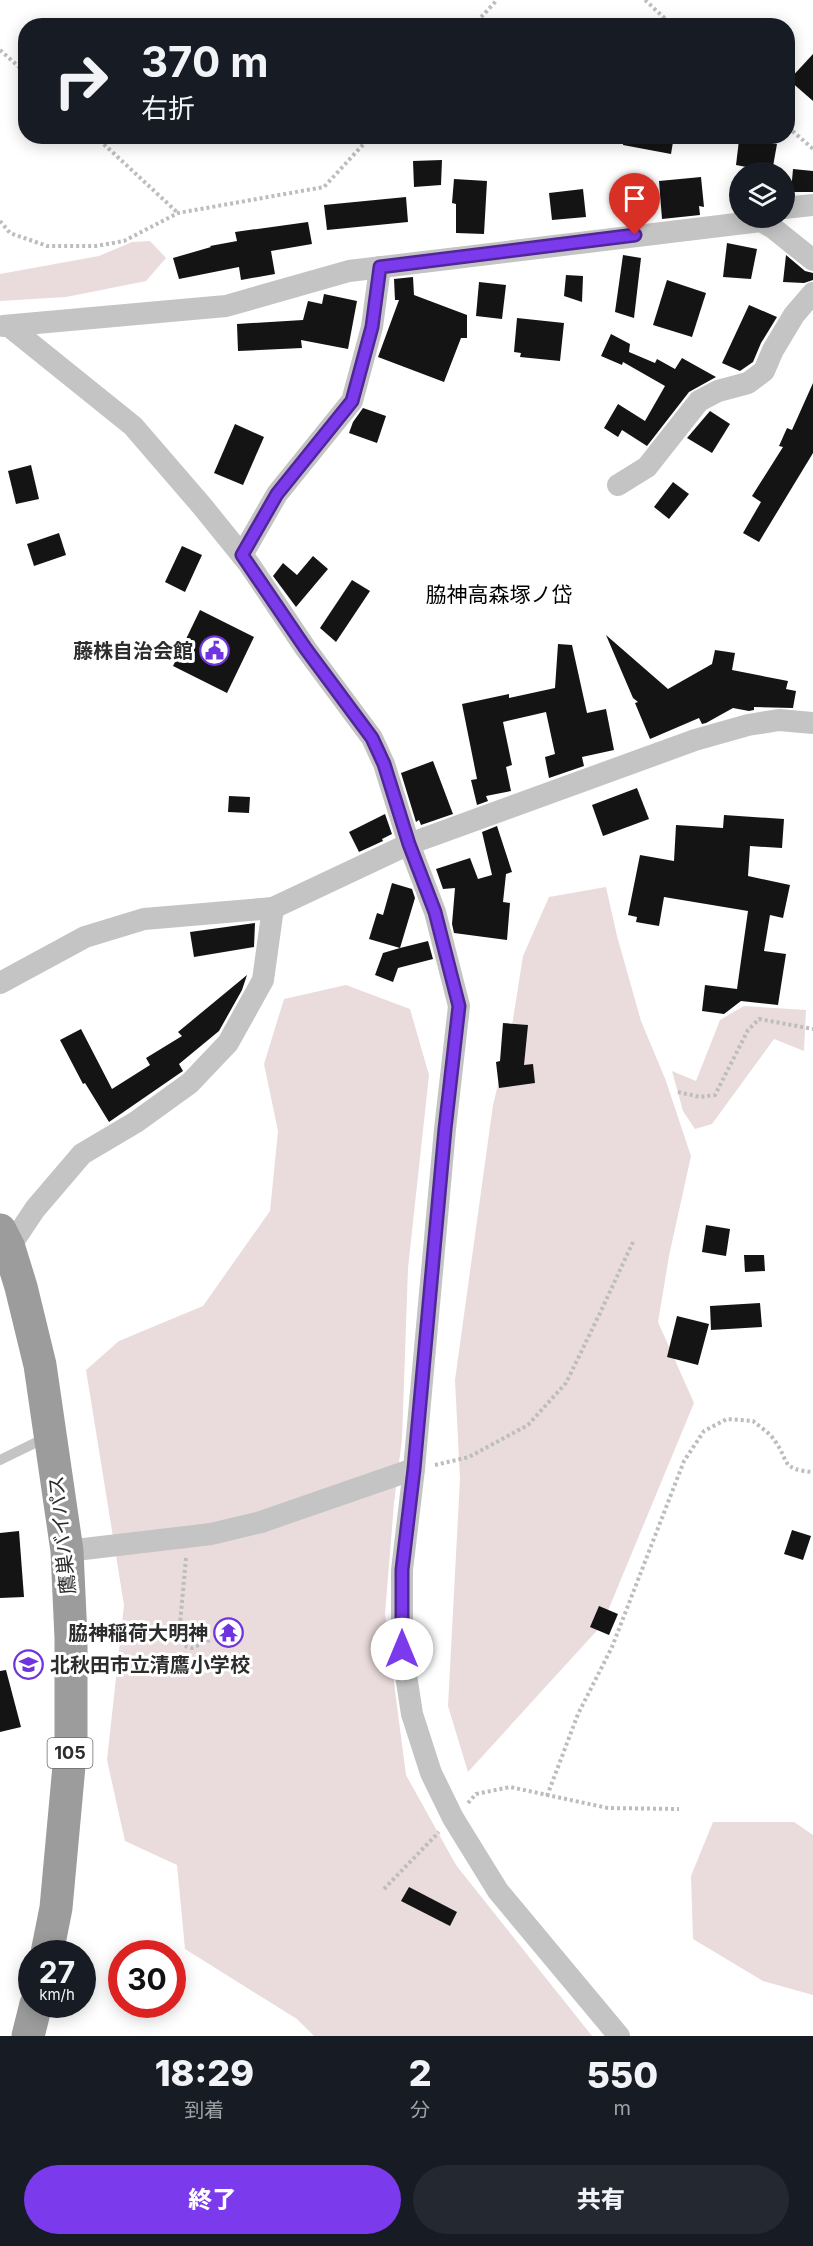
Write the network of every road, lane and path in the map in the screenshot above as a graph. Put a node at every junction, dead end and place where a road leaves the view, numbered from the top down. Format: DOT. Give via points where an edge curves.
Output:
graph roads {
  1 [pos="497,0"];
  2 [pos="645,0"];
  3 [pos="480,18"];
  4 [pos="664,18"];
  5 [pos="0,50"];
  6 [pos="18,66"];
  7 [pos="795,133"];
  8 [pos="104,144"];
  9 [pos="364,144"];
  10 [pos="813,149"];
  11 [pos="813,206"];
  12 [pos="795,207"];
  13 [pos="178,213"];
  14 [pos="0,221"];
  15 [pos="729,223"];
  16 [pos="774,228"];
  17 [pos="813,260"];
  18 [pos="380,267"];
  19 [pos="813,293"];
  20 [pos="5,326"];
  21 [pos="618,485"];
  22 [pos="242,555"];
  23 [pos="813,723"];
  24 [pos="409,844"];
  25 [pos="273,908"];
  26 [pos="0,983"];
  27 [pos="813,1029"];
  28 [pos="678,1092"];
  29 [pos="633,1242"];
  30 [pos="3,1244"];
  31 [pos="50,1436"];
  32 [pos="0,1460"];
  33 [pos="414,1469"];
  34 [pos="813,1472"];
  35 [pos="188,1536"];
  36 [pos="67,1551"];
  37 [pos="212,1639"];
  38 [pos="547,1796"];
  39 [pos="679,1809"];
  40 [pos="453,1818"];
  41 [pos="384,1889"];
  42 [pos="50,1940"];
  43 [pos="32,2018"];
  44 [pos="28,2036"];
  45 [pos="619,2036"];
  1 -- 3 [label="path"];
  2 -- 4 [label="path"];
  5 -- 6 [label="path"];
  7 -- 10 [label="path"];
  8 -- 13 [label="path"];
  9 -- 13 [label="path" via="324,187"];
  11 -- 12 [label="street"];
  13 -- 14 [label="path" via="124,241 96,246 47,246 10,233"];
  15 -- 18 [label="street"];
  16 -- 17 [label="street"];
  18 -- 20 [label="street" via="349,271 226,306"];
  18 -- 22 [label="street" via="372,327 352,401 277,494"];
  19 -- 21 [label="street" via="794,315 764,371 748,383 699,401 647,467"];
  20 -- 22 [label="street" via="133,426"];
  22 -- 24 [label="street" via="372,738"];
  23 -- 24 [label="street" via="779,720 695,740"];
  24 -- 25 [label="street"];
  24 -- 33 [label="street" via="435,912 459,1006"];
  25 -- 26 [label="street" via="144,919 85,937"];
  25 -- 30 [label="street" via="263,980 228,1043 190,1083 82,1154"];
  27 -- 28 [label="path" via="759,1019 748,1030 715,1095 700,1097"];
  29 -- 33 [label="path" via="566,1383 528,1425 469,1456"];
  30 -- 31 [label="highway, 鷹巣バイパス / 105" via="40,1365"];
  31 -- 32 [label="lane"];
  31 -- 36 [label="highway, 鷹巣バイパス / 105"];
  33 -- 35 [label="street" via="261,1522"];
  33 -- 40 [label="street" via="402,1570 402,1649 412,1714 431,1773"];
  34 -- 38 [label="path" via="797,1471 785,1463 775,1441 753,1421 727,1419 704,1431 684,1461 612,1647 578,1714"];
  35 -- 36 [label="street"];
  35 -- 37 [label="path" via="179,1635 184,1646 192,1648"];
  36 -- 42 [label="highway, 鷹巣バイパス / 105" via="72,1638 71,1744"];
  38 -- 39 [label="path" via="608,1808"];
  38 -- 40 [label="path" via="510,1787 476,1794"];
  40 -- 41 [label="path"];
  40 -- 45 [label="street" via="498,1891"];
  43 -- 44 [label="highway"];
}
